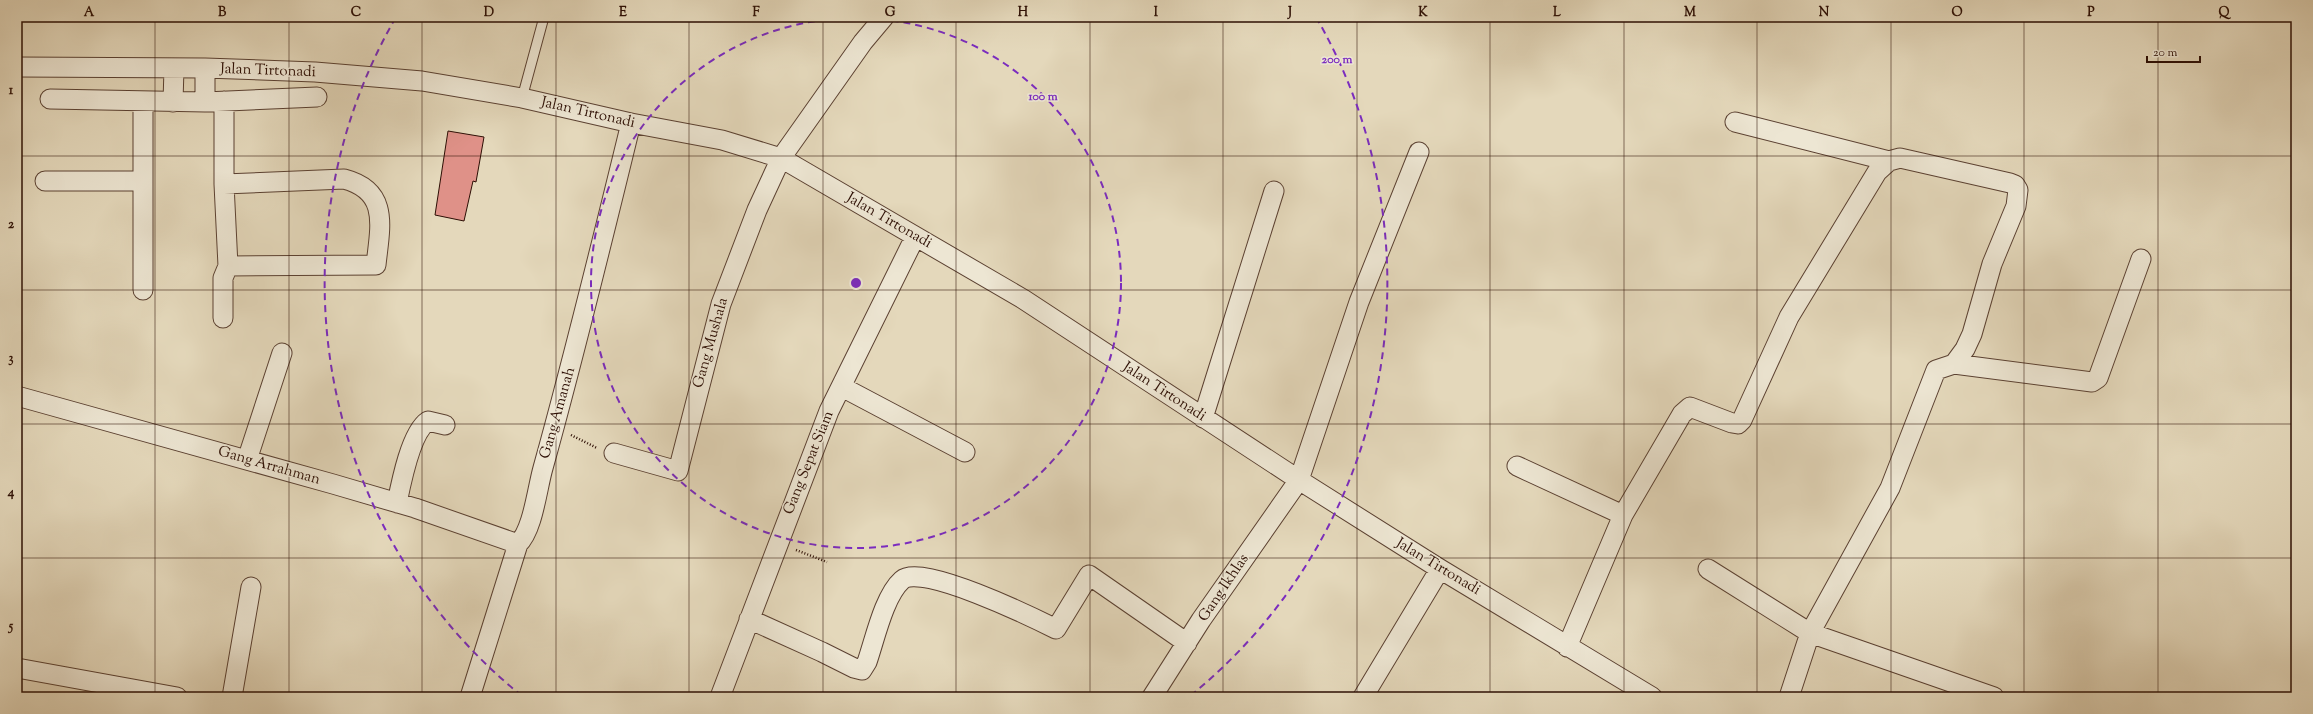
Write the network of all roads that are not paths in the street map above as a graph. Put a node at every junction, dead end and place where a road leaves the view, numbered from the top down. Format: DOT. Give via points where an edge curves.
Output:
graph roads {
  1 [pos="544,17"];
  2 [pos="884,17"];
  3 [pos="17,67"];
  4 [pos="174,68"];
  5 [pos="205,68"];
  6 [pos="317,97"];
  7 [pos="522,98"];
  8 [pos="50,99"];
  9 [pos="143,101"];
  10 [pos="224,101"];
  11 [pos="173,102"];
  12 [pos="205,102"];
  13 [pos="1735,122"];
  14 [pos="631,123"];
  15 [pos="1419,152"];
  16 [pos="781,158"];
  17 [pos="1889,161"];
  18 [pos="45,180"];
  19 [pos="143,181"];
  20 [pos="224,184"];
  21 [pos="1274,191"];
  22 [pos="915,237"];
  23 [pos="2140,259"];
  24 [pos="228,266"];
  25 [pos="143,290"];
  26 [pos="223,318"];
  27 [pos="282,353"];
  28 [pos="1954,364"];
  29 [pos="842,387"];
  30 [pos="17,396"];
  31 [pos="1203,418"];
  32 [pos="445,425"];
  33 [pos="965,452"];
  34 [pos="614,453"];
  35 [pos="248,460"];
  36 [pos="1517,466"];
  37 [pos="1299,480"];
  38 [pos="397,503"];
  39 [pos="1623,516"];
  40 [pos="518,544"];
  41 [pos="1440,569"];
  42 [pos="1708,569"];
  43 [pos="251,587"];
  44 [pos="749,619"];
  45 [pos="1810,633"];
  46 [pos="1187,643"];
  47 [pos="1567,647"];
  48 [pos="17,668"];
  49 [pos="177,697"];
  50 [pos="232,697"];
  51 [pos="470,697"];
  52 [pos="720,697"];
  53 [pos="1152,697"];
  54 [pos="1363,697"];
  55 [pos="1652,697"];
  56 [pos="1789,697"];
  57 [pos="1994,697"];
  1 -- 7 [label="lane"];
  2 -- 16 [label="street" via="862,42"];
  3 -- 4 [label="street, Jalan Tirtonadi"];
  4 -- 5 [label="street, Jalan Tirtonadi"];
  4 -- 11 [label="street"];
  5 -- 7 [label="street, Jalan Tirtonadi" via="315,72 422,81"];
  5 -- 12 [label="street"];
  6 -- 10 [label="street"];
  7 -- 14 [label="street, Jalan Tirtonadi"];
  8 -- 9 [label="street"];
  9 -- 11 [label="street"];
  9 -- 19 [label="street"];
  10 -- 12 [label="street"];
  10 -- 20 [label="street"];
  11 -- 12 [label="street"];
  13 -- 17 [label="street"];
  14 -- 16 [label="street, Jalan Tirtonadi" via="722,140"];
  14 -- 40 [label="street, Gang Amanah" via="576,350 535,495 530,528"];
  15 -- 37 [label="street, Gang Ikhlas" via="1358,302"];
  16 -- 22 [label="street, Jalan Tirtonadi"];
  16 -- 34 [label="street, Gang Mushala" via="721,304 678,471"];
  17 -- 28 [label="street" via="1900,158 2010,183 2018,190 2016,206 1992,264 1972,334"];
  17 -- 39 [label="street" via="1873,179 1788,317 1742,420 1738,424 1732,423 1690,407 1686,409"];
  18 -- 19 [label="street"];
  19 -- 25 [label="street"];
  20 -- 24 [label="street"];
  20 -- 24 [label="street" via="344,179 359,183 372,193 378,208 380,230 376,265"];
  21 -- 31 [label="street"];
  22 -- 29 [label="street, Gang Sepat Siam"];
  22 -- 31 [label="street, Jalan Tirtonadi" via="1023,299"];
  23 -- 28 [label="street" via="2098,378 2092,382"];
  24 -- 26 [label="street" via="223,278"];
  27 -- 35 [label="street"];
  28 -- 45 [label="street" via="1936,370 1933,375 1890,488"];
  29 -- 33 [label="street"];
  29 -- 44 [label="street, Gang Sepat Siam" via="824,426"];
  30 -- 35 [label="street, Gang Arrahman"];
  31 -- 37 [label="street, Jalan Tirtonadi"];
  32 -- 38 [label="street" via="428,421 423,425 407,458"];
  35 -- 38 [label="street, Gang Arrahman"];
  36 -- 39 [label="street"];
  37 -- 41 [label="street, Jalan Tirtonadi"];
  37 -- 46 [label="street, Gang Ikhlas"];
  38 -- 40 [label="street, Gang Arrahman"];
  39 -- 47 [label="street"];
  40 -- 51 [label="street, Gang Amanah"];
  41 -- 47 [label="street, Jalan Tirtonadi"];
  41 -- 54 [label="street"];
  42 -- 45 [label="street"];
  43 -- 50 [label="street"];
  44 -- 46 [label="street" via="862,670 886,608 901,581 908,576 923,576 950,584 1013,608 1056,629 1089,575"];
  44 -- 52 [label="street, Gang Sepat Siam"];
  45 -- 56 [label="street"];
  45 -- 57 [label="street"];
  46 -- 53 [label="street, Gang Ikhlas"];
  47 -- 55 [label="street, Jalan Tirtonadi"];
  48 -- 49 [label="street"];
}
